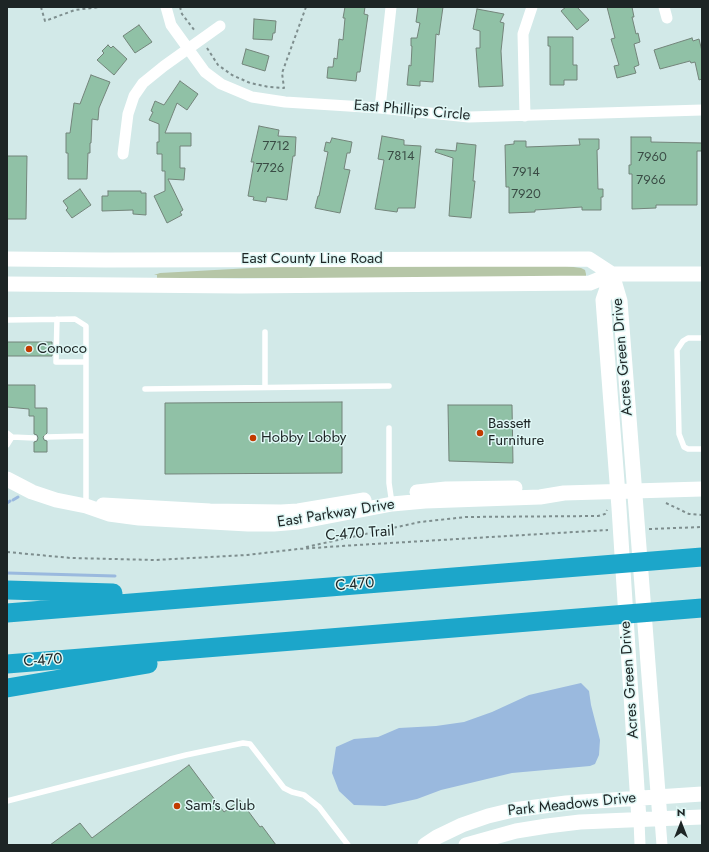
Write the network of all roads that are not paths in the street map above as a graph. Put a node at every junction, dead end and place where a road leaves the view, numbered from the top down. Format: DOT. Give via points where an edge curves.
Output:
graph roads {
  1 [pos="166,7"];
  2 [pos="391,7"];
  3 [pos="532,7"];
  4 [pos="220,26"];
  5 [pos="187,49"];
  6 [pos="380,108"];
  7 [pos="702,110"];
  8 [pos="525,116"];
  9 [pos="123,154"];
  10 [pos="7,259"];
  11 [pos="612,274"];
  12 [pos="702,274"];
  13 [pos="7,284"];
  14 [pos="57,319"];
  15 [pos="7,320"];
  16 [pos="265,332"];
  17 [pos="702,338"];
  18 [pos="86,362"];
  19 [pos="389,386"];
  20 [pos="265,387"];
  21 [pos="145,389"];
  22 [pos="389,428"];
  23 [pos="9,435"];
  24 [pos="86,436"];
  25 [pos="47,437"];
  26 [pos="34,438"];
  27 [pos="7,445"];
  28 [pos="702,449"];
  29 [pos="7,479"];
  30 [pos="702,489"];
  31 [pos="618,491"];
  32 [pos="635,491"];
  33 [pos="391,500"];
  34 [pos="86,506"];
  35 [pos="702,557"];
  36 [pos="7,590"];
  37 [pos="244,594"];
  38 [pos="702,608"];
  39 [pos="7,613"];
  40 [pos="349,636"];
  41 [pos="7,664"];
  42 [pos="7,688"];
  43 [pos="702,794"];
  44 [pos="659,797"];
  45 [pos="638,798"];
  46 [pos="7,801"];
  47 [pos="702,817"];
  48 [pos="660,819"];
  49 [pos="639,820"];
  50 [pos="348,845"];
  51 [pos="425,845"];
  52 [pos="466,845"];
  53 [pos="640,845"];
  54 [pos="662,845"];
  1 -- 5 [label="street, East Phillips Circle" via="171,25"];
  2 -- 6 [label="street"];
  3 -- 8 [label="street" via="523,34"];
  4 -- 5 [label="street"];
  5 -- 6 [label="street, East Phillips Circle" via="205,72 221,84 252,97 285,102"];
  5 -- 9 [label="street" via="143,83 134,96 128,114"];
  6 -- 8 [label="street, East Phillips Circle" via="469,117"];
  7 -- 8 [label="street, East Phillips Circle"];
  10 -- 11 [label="main road, East County Line Road" via="590,259"];
  11 -- 12 [label="main road, East County Line Road"];
  11 -- 13 [label="main road, East County Line Road" via="590,284"];
  11 -- 31 [label="main road, Acres Green Drive" via="603,300"];
  11 -- 32 [label="main road, Acres Green Drive" via="620,301"];
  14 -- 15 [label="lane"];
  14 -- 18 [label="lane" via="75,319 86,326"];
  14 -- 18 [label="lane" via="56,362"];
  16 -- 20 [label="lane"];
  17 -- 28 [label="lane" via="688,338 677,350 679,434 684,447"];
  18 -- 24 [label="lane"];
  19 -- 20 [label="lane"];
  20 -- 21 [label="lane"];
  22 -- 33 [label="lane"];
  23 -- 26 [label="lane"];
  23 -- 27 [label="lane"];
  24 -- 25 [label="lane"];
  24 -- 34 [label="lane"];
  29 -- 34 [label="main road, East Parkway Drive" via="32,492"];
  30 -- 32 [label="main road, East Parkway Drive"];
  31 -- 32 [label="main road, East Parkway Drive"];
  31 -- 33 [label="main road, East Parkway Drive" via="564,493 540,497"];
  31 -- 45 [label="main road, Acres Green Drive"];
  32 -- 44 [label="main road, Acres Green Drive"];
  33 -- 34 [label="main road, East Parkway Drive" via="323,518 274,524 117,516"];
  35 -- 37 [label="highway, C-470"];
  36 -- 37 [label="highway"];
  37 -- 39 [label="highway, C-470"];
  38 -- 40 [label="highway, C-470"];
  40 -- 41 [label="highway, C-470"];
  40 -- 42 [label="highway" via="321,647 147,664"];
  43 -- 44 [label="main road, Park Meadows Drive"];
  44 -- 45 [label="main road, Park Meadows Drive"];
  44 -- 48 [label="main road, Acres Green Drive"];
  45 -- 49 [label="main road, Acres Green Drive"];
  45 -- 51 [label="main road, Park Meadows Drive" via="513,810 462,826"];
  46 -- 50 [label="lane" via="186,755 242,743 250,744 284,788 304,795 319,807"];
  47 -- 48 [label="main road, Park Meadows Drive"];
  48 -- 49 [label="main road, Park Meadows Drive"];
  48 -- 54 [label="street, Acres Green Drive"];
  49 -- 52 [label="main road, Park Meadows Drive" via="547,826"];
  49 -- 53 [label="street, Acres Green Drive"];
}
